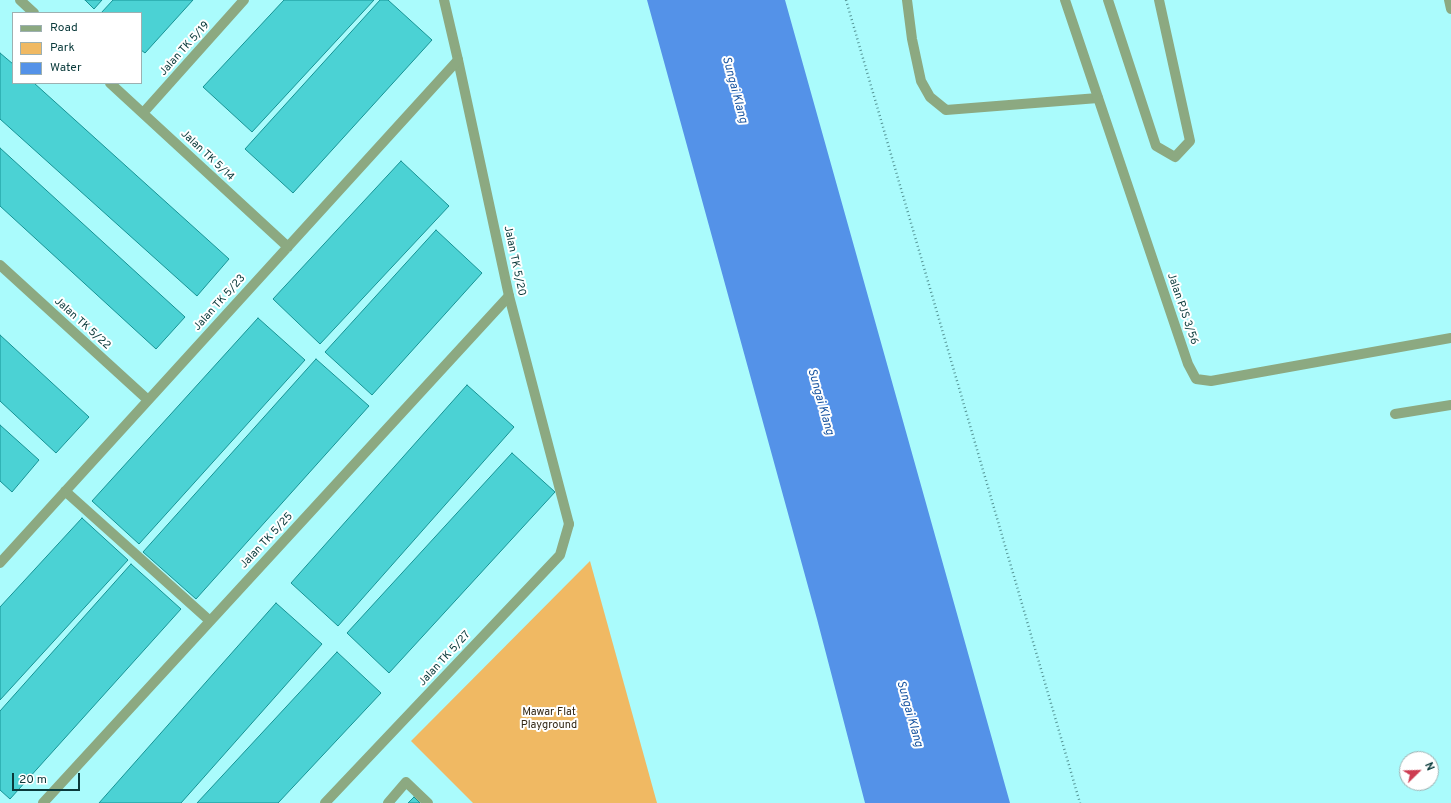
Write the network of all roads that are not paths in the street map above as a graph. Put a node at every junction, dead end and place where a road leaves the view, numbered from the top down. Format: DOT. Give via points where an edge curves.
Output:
graph roads {
  1 [pos="20,0"];
  2 [pos="244,0"];
  3 [pos="444,0"];
  4 [pos="907,0"];
  5 [pos="1065,0"];
  6 [pos="1108,0"];
  7 [pos="1158,0"];
  8 [pos="1449,0"];
  9 [pos="1451,9"];
  10 [pos="33,12"];
  11 [pos="458,60"];
  12 [pos="111,84"];
  13 [pos="1098,98"];
  14 [pos="143,113"];
  15 [pos="288,247"];
  16 [pos="0,265"];
  17 [pos="509,296"];
  18 [pos="1451,338"];
  19 [pos="148,400"];
  20 [pos="1451,405"];
  21 [pos="1395,414"];
  22 [pos="65,491"];
  23 [pos="568,524"];
  24 [pos="4,551"];
  25 [pos="0,563"];
  26 [pos="210,621"];
  27 [pos="43,803"];
  28 [pos="325,803"];
  29 [pos="388,803"];
  30 [pos="428,803"];
  1 -- 10 [label="street"];
  2 -- 14 [label="street, Jalan TK 5/19"];
  3 -- 11 [label="street, Jalan TK 5/20"];
  4 -- 13 [label="street" via="921,81 930,97 946,110"];
  5 -- 13 [label="street, Jalan PJS 3/56"];
  6 -- 7 [label="street" via="1156,146 1175,157 1190,141"];
  8 -- 9 [label="street"];
  11 -- 15 [label="street, Jalan TK 5/23"];
  11 -- 17 [label="street, Jalan TK 5/20"];
  12 -- 14 [label="street, Jalan TK 5/14"];
  13 -- 18 [label="street, Jalan PJS 3/56" via="1188,364 1196,379 1211,381"];
  14 -- 15 [label="street, Jalan TK 5/14"];
  15 -- 19 [label="street, Jalan TK 5/23"];
  16 -- 19 [label="street, Jalan TK 5/22"];
  17 -- 23 [label="street, Jalan TK 5/20"];
  17 -- 26 [label="street, Jalan TK 5/25"];
  19 -- 22 [label="street, Jalan TK 5/23"];
  20 -- 21 [label="street"];
  22 -- 24 [label="street, Jalan TK 5/23"];
  22 -- 26 [label="street"];
  23 -- 28 [label="street, Jalan TK 5/27" via="560,555"];
  24 -- 25 [label="street, Jalan TK 5/23"];
  26 -- 27 [label="street, Jalan TK 5/25"];
  29 -- 30 [label="street" via="406,782"];
}
